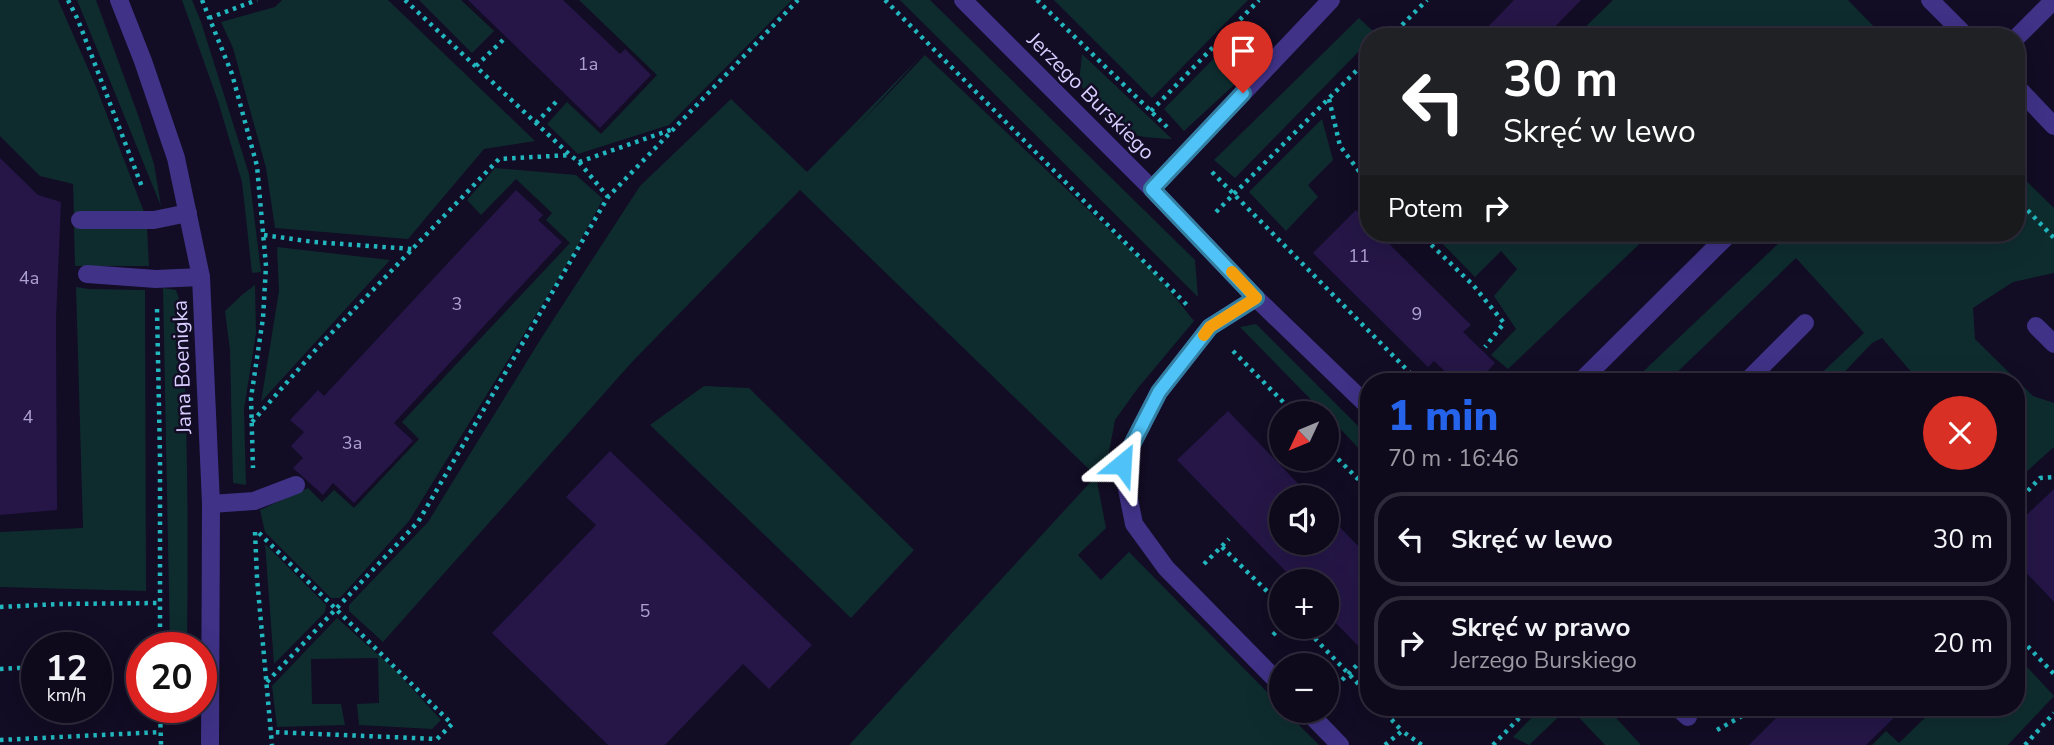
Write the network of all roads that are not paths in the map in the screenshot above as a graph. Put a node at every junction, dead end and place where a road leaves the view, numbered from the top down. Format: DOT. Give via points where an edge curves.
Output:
graph roads {
  1 [pos="119,0"];
  2 [pos="963,0"];
  3 [pos="1332,0"];
  4 [pos="1930,0"];
  5 [pos="2054,0"];
  6 [pos="1958,28"];
  7 [pos="2025,29"];
  8 [pos="2025,95"];
  9 [pos="2054,126"];
  10 [pos="1152,189"];
  11 [pos="188,213"];
  12 [pos="80,220"];
  13 [pos="1721,242"];
  14 [pos="87,274"];
  15 [pos="201,277"];
  16 [pos="1256,298"];
  17 [pos="1805,323"];
  18 [pos="2036,326"];
  19 [pos="2054,344"];
  20 [pos="1589,373"];
  21 [pos="1755,373"];
  22 [pos="1360,398"];
  23 [pos="296,485"];
  24 [pos="211,504"];
  25 [pos="1269,673"];
  26 [pos="1319,723"];
  27 [pos="210,745"];
  28 [pos="1340,745"];
  1 -- 11 [label="street, Jana Boenigka" via="176,158"];
  2 -- 10 [label="street, Jerzego Burskiego"];
  3 -- 10 [label="street, Jerzego Burskiego"];
  4 -- 6 [label="street"];
  5 -- 7 [label="street"];
  8 -- 9 [label="street"];
  10 -- 16 [label="street"];
  11 -- 12 [label="street" via="154,220"];
  11 -- 15 [label="street, Jana Boenigka"];
  13 -- 20 [label="street"];
  14 -- 15 [label="street"];
  15 -- 24 [label="street, Jana Boenigka"];
  16 -- 22 [label="street"];
  16 -- 25 [label="street" via="1210,327 1159,392 1122,464 1134,524 1166,568"];
  17 -- 21 [label="street"];
  18 -- 19 [label="street"];
  23 -- 24 [label="street" via="254,501"];
  24 -- 27 [label="street, Jana Boenigka"];
  26 -- 28 [label="street"];
}
